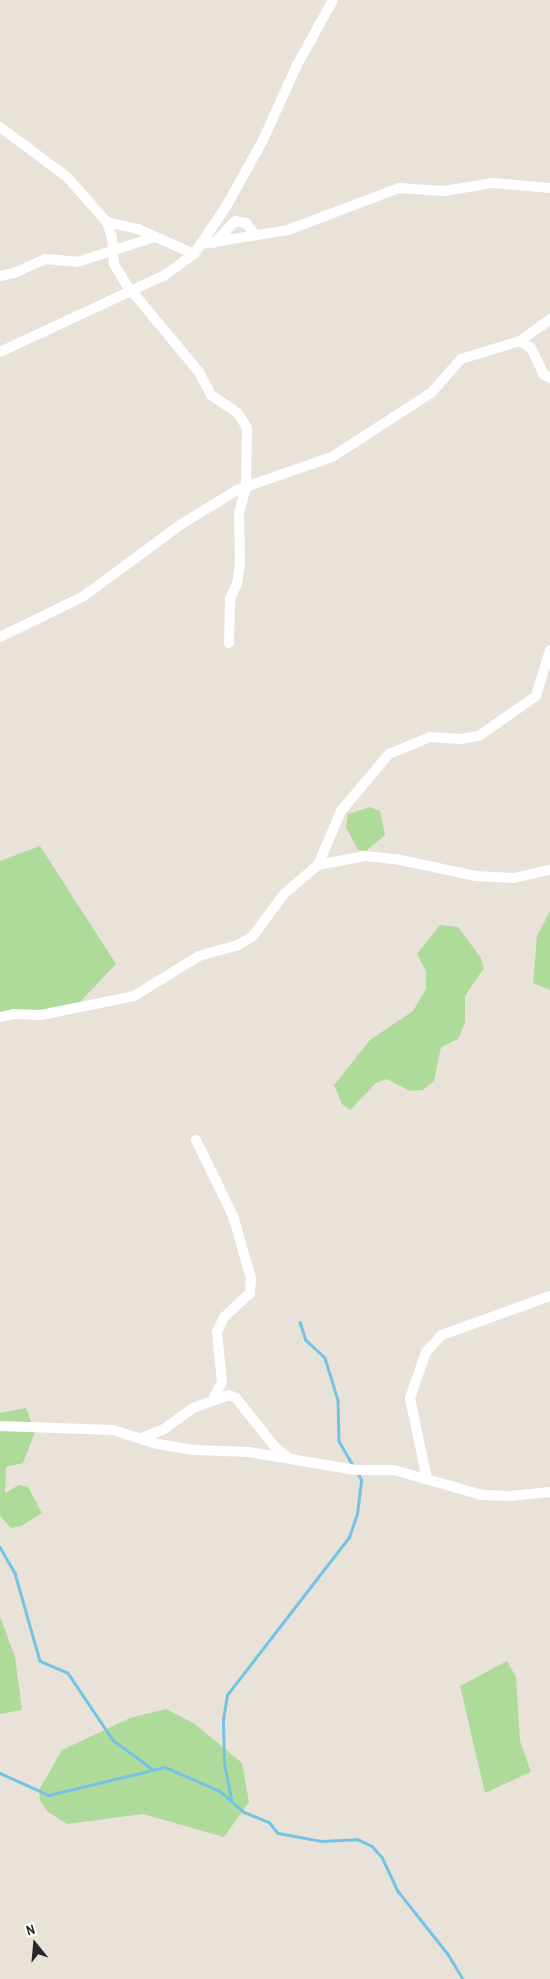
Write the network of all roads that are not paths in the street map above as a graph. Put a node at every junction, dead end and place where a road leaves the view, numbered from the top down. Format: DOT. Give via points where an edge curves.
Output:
graph roads {
  1 [pos="333,0"];
  2 [pos="0,127"];
  3 [pos="550,188"];
  4 [pos="107,222"];
  5 [pos="254,233"];
  6 [pos="155,237"];
  7 [pos="214,243"];
  8 [pos="202,244"];
  9 [pos="112,252"];
  10 [pos="194,254"];
  11 [pos="0,276"];
  12 [pos="133,290"];
  13 [pos="550,319"];
  14 [pos="520,341"];
  15 [pos="0,352"];
  16 [pos="550,378"];
  17 [pos="246,487"];
  18 [pos="0,637"];
  19 [pos="229,642"];
  20 [pos="550,650"];
  21 [pos="318,865"];
  22 [pos="550,870"];
  23 [pos="0,1017"];
  24 [pos="196,1140"];
  25 [pos="550,1296"];
  26 [pos="214,1399"];
  27 [pos="0,1426"];
  28 [pos="142,1438"];
  29 [pos="292,1461"];
  30 [pos="428,1479"];
  31 [pos="550,1492"];
  1 -- 8 [label="street" via="296,65 263,140"];
  2 -- 4 [label="street" via="68,177"];
  3 -- 5 [label="street" via="493,183 444,191 399,188 288,230"];
  4 -- 6 [label="street" via="134,227"];
  4 -- 9 [label="street"];
  5 -- 7 [label="street"];
  5 -- 7 [label="street" via="246,223 235,222"];
  6 -- 9 [label="street"];
  6 -- 10 [label="street" via="180,245"];
  7 -- 8 [label="street"];
  8 -- 10 [label="street"];
  9 -- 11 [label="street" via="77,262 44,259"];
  9 -- 12 [label="street" via="114,264"];
  10 -- 12 [label="street" via="182,266"];
  12 -- 15 [label="street"];
  12 -- 17 [label="street" via="199,372 211,394 238,413 249,440"];
  13 -- 14 [label="street"];
  14 -- 16 [label="street" via="531,348 544,375"];
  14 -- 17 [label="street" via="461,359 431,393 332,457"];
  17 -- 18 [label="street" via="180,525 84,596"];
  17 -- 19 [label="street" via="239,514 240,563 237,584 230,599"];
  20 -- 21 [label="street" via="536,696 479,736 460,740 430,737 389,754 341,810"];
  21 -- 22 [label="street" via="365,856 396,859 476,876 514,878"];
  21 -- 23 [label="street" via="284,894 253,936 238,945 199,956 144,992 41,1015"];
  24 -- 26 [label="street" via="233,1216 251,1278 250,1292 224,1317 217,1332 222,1382"];
  25 -- 30 [label="street" via="442,1334 426,1352 410,1398"];
  26 -- 28 [label="street" via="193,1408 164,1429"];
  26 -- 29 [label="street" via="236,1398 275,1447"];
  27 -- 28 [label="street" via="106,1429"];
  28 -- 29 [label="street" via="188,1448 249,1452"];
  29 -- 30 [label="street" via="355,1470 394,1470"];
  30 -- 31 [label="street" via="482,1495"];
}
